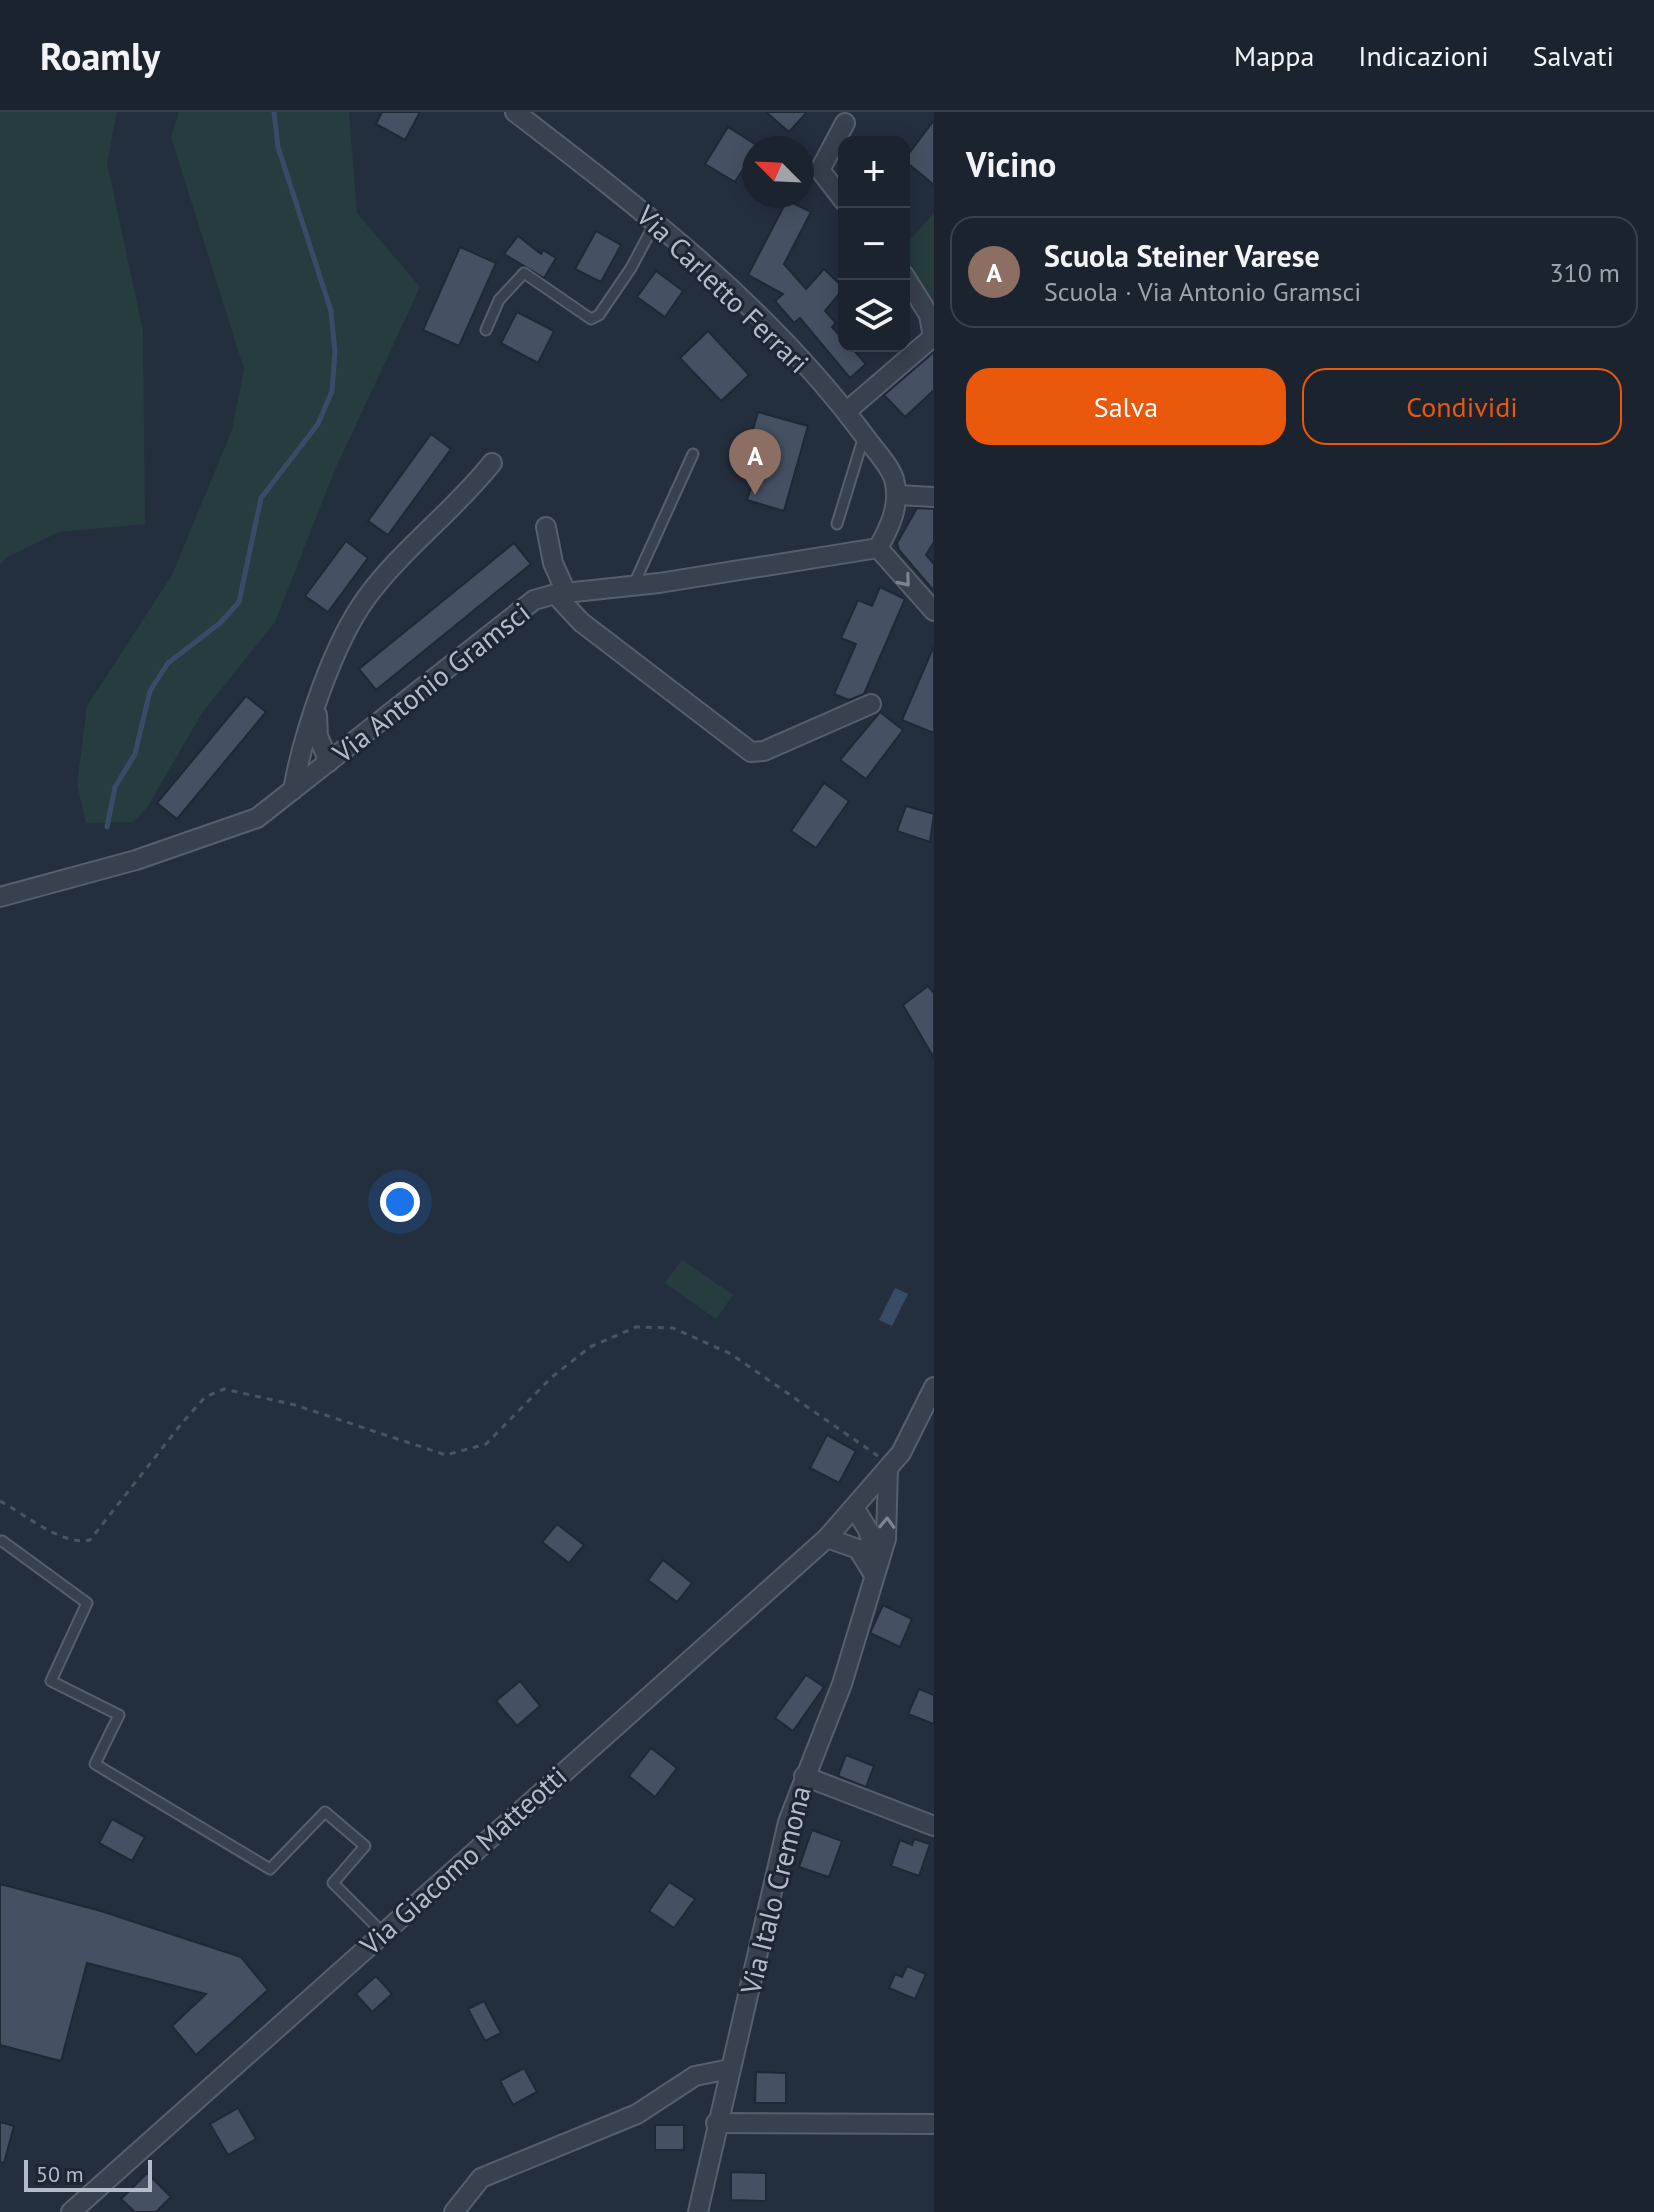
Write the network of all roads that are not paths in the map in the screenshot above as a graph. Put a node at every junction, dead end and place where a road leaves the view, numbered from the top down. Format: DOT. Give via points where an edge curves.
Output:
graph roads {
  1 [pos="515,112"];
  2 [pos="845,123"];
  3 [pos="838,136"];
  4 [pos="838,136"];
  5 [pos="838,193"];
  6 [pos="656,221"];
  7 [pos="907,280"];
  8 [pos="486,330"];
  9 [pos="934,336"];
  10 [pos="847,411"];
  11 [pos="864,436"];
  12 [pos="693,454"];
  13 [pos="492,463"];
  14 [pos="898,495"];
  15 [pos="934,497"];
  16 [pos="837,524"];
  17 [pos="546,527"];
  18 [pos="878,548"];
  19 [pos="634,584"];
  20 [pos="561,593"];
  21 [pos="934,611"];
  22 [pos="871,704"];
  23 [pos="317,711"];
  24 [pos="329,762"];
  25 [pos="293,790"];
  26 [pos="0,897"];
  27 [pos="934,1387"];
  28 [pos="883,1463"];
  29 [pos="855,1509"];
  30 [pos="827,1538"];
  31 [pos="2,1541"];
  32 [pos="876,1568"];
  33 [pos="804,1776"];
  34 [pos="934,1826"];
  35 [pos="382,1932"];
  36 [pos="730,2069"];
  37 [pos="716,2123"];
  38 [pos="934,2124"];
  39 [pos="71,2212"];
  40 [pos="454,2212"];
  41 [pos="698,2212"];
  1 -- 6 [label="street, Via Carletto Ferrari"];
  2 -- 4 [label="street"];
  3 -- 5 [label="street" via="820,170"];
  6 -- 8 [label="lane" via="599,315 591,319 524,273 499,300"];
  6 -- 10 [label="street, Via Carletto Ferrari" via="767,324"];
  7 -- 9 [label="street" via="929,315"];
  9 -- 10 [label="street"];
  10 -- 11 [label="street, Via Carletto Ferrari"];
  11 -- 14 [label="street, Via Carletto Ferrari" via="893,475"];
  11 -- 16 [label="lane"];
  12 -- 19 [label="lane"];
  13 -- 23 [label="street" via="367,597 331,666"];
  14 -- 15 [label="street"];
  14 -- 18 [label="street"];
  17 -- 20 [label="street"];
  18 -- 19 [label="street, Via Antonio Gramsci"];
  18 -- 21 [label="street, one-way"];
  19 -- 20 [label="street, Via Antonio Gramsci"];
  20 -- 22 [label="street" via="581,622 751,752"];
  20 -- 24 [label="street, Via Antonio Gramsci" via="515,612"];
  23 -- 24 [label="street" via="318,736"];
  23 -- 25 [label="street" via="301,743"];
  24 -- 25 [label="street, Via Antonio Gramsci"];
  25 -- 26 [label="street, Via Antonio Gramsci" via="257,818 136,860"];
  27 -- 28 [label="street, Via Giacomo Matteotti" via="901,1453"];
  28 -- 29 [label="street, Via Giacomo Matteotti"];
  32 -- 28 [label="street, Via Italo Cremona, one-way" via="886,1539"];
  29 -- 30 [label="street, Via Giacomo Matteotti"];
  29 -- 32 [label="street" via="868,1530"];
  30 -- 32 [label="street" via="858,1549"];
  30 -- 35 [label="street, Via Giacomo Matteotti"];
  31 -- 35 [label="lane" via="87,1603 51,1681 119,1715 95,1764 270,1869 325,1812 365,1846 333,1883"];
  32 -- 33 [label="street, Via Italo Cremona" via="842,1684"];
  33 -- 34 [label="street"];
  33 -- 36 [label="street, Via Italo Cremona" via="788,1822"];
  35 -- 39 [label="street, Via Giacomo Matteotti"];
  36 -- 37 [label="street, Via Italo Cremona"];
  36 -- 40 [label="street" via="695,2076 637,2114 481,2178"];
  37 -- 38 [label="street"];
  37 -- 41 [label="street, Via Italo Cremona"];
}
